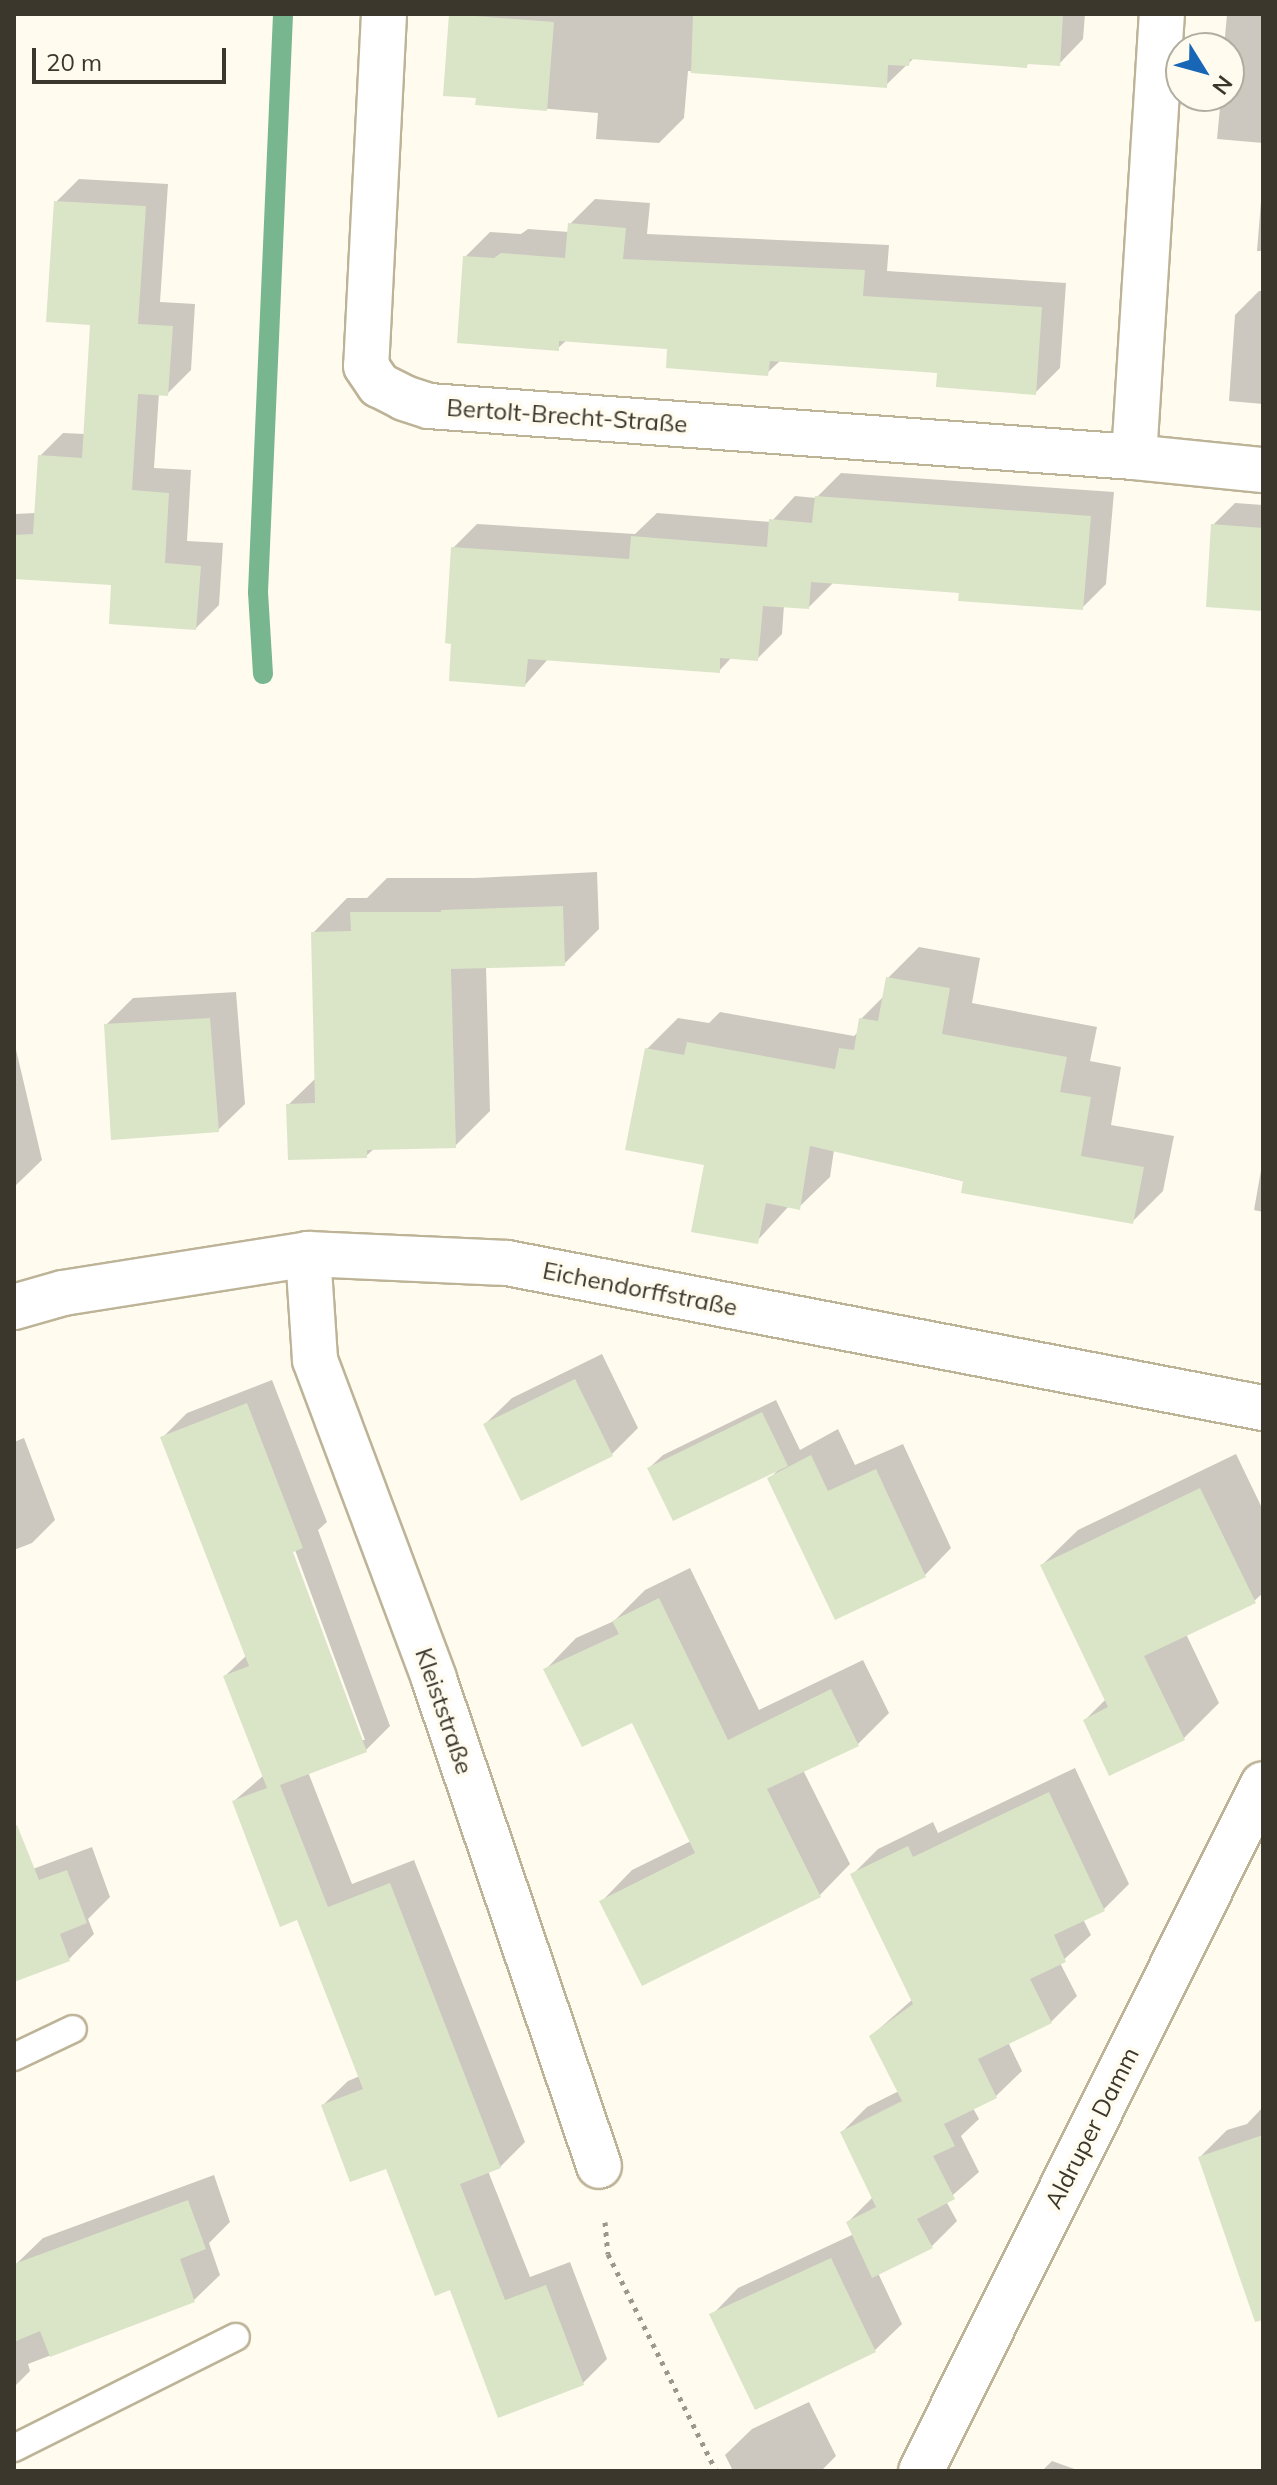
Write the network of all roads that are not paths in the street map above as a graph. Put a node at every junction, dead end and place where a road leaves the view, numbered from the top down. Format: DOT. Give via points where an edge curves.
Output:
graph roads {
  1 [pos="384,14"];
  2 [pos="1162,14"];
  3 [pos="1134,457"];
  4 [pos="1263,470"];
  5 [pos="308,1254"];
  6 [pos="14,1307"];
  7 [pos="1263,1408"];
  8 [pos="1263,1784"];
  9 [pos="73,2029"];
  10 [pos="14,2057"];
  11 [pos="599,2166"];
  12 [pos="236,2337"];
  13 [pos="14,2448"];
  14 [pos="921,2471"];
  1 -- 3 [label="street, Bertolt-Brecht-Straße" via="366,366 379,385 429,406"];
  2 -- 3 [label="street"];
  3 -- 4 [label="street, Bertolt-Brecht-Straße"];
  5 -- 6 [label="street, Eichendorffstraße" via="63,1293"];
  5 -- 7 [label="street, Eichendorffstraße" via="507,1263"];
  5 -- 11 [label="street, Kleiststraße" via="315,1360 434,1679"];
  8 -- 14 [label="street, Aldruper Damm"];
  9 -- 10 [label="lane"];
  12 -- 13 [label="lane"];
}
